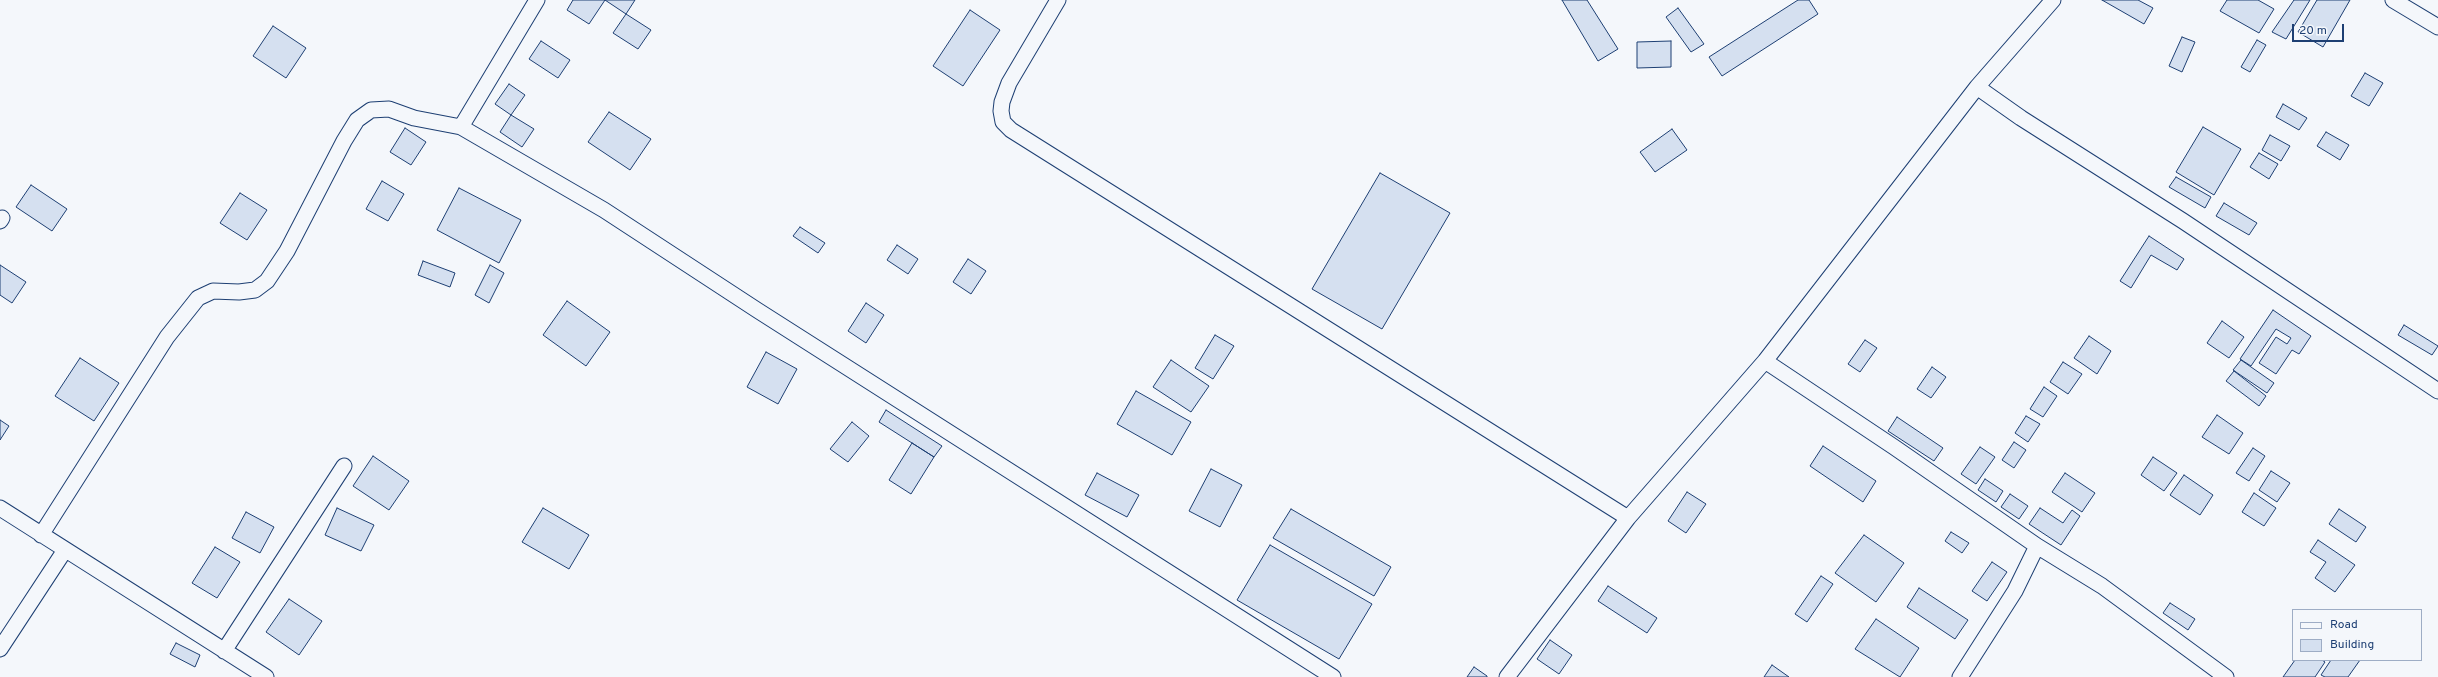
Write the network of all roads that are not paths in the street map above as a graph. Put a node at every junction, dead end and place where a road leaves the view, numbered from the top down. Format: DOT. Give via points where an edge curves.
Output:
graph roads {
  1 [pos="537,0"];
  2 [pos="1058,0"];
  3 [pos="2053,0"];
  4 [pos="2393,0"];
  5 [pos="2438,27"];
  6 [pos="1977,87"];
  7 [pos="461,127"];
  8 [pos="1765,361"];
  9 [pos="2438,391"];
  10 [pos="344,466"];
  11 [pos="0,508"];
  12 [pos="1628,518"];
  13 [pos="41,535"];
  14 [pos="2037,546"];
  15 [pos="65,550"];
  16 [pos="0,649"];
  17 [pos="224,651"];
  18 [pos="266,677"];
  19 [pos="1333,677"];
  20 [pos="1507,677"];
  21 [pos="1960,677"];
  22 [pos="2226,677"];
  1 -- 7 [label="street"];
  2 -- 12 [label="street" via="1009,83 1002,102 1003,122 1011,130"];
  3 -- 6 [label="street"];
  4 -- 5 [label="street"];
  6 -- 8 [label="street"];
  6 -- 9 [label="street"];
  7 -- 13 [label="street" via="421,120 389,109 371,110 358,120 344,141 287,251 267,281 255,290 213,291 198,298 167,337"];
  7 -- 19 [label="street" via="604,210"];
  8 -- 12 [label="street"];
  8 -- 14 [label="street"];
  10 -- 17 [label="street"];
  11 -- 13 [label="street"];
  12 -- 20 [label="street"];
  13 -- 15 [label="street"];
  14 -- 21 [label="street" via="2015,592"];
  14 -- 22 [label="street" via="2102,586"];
  15 -- 16 [label="street"];
  15 -- 17 [label="street"];
  17 -- 18 [label="street"];
}
